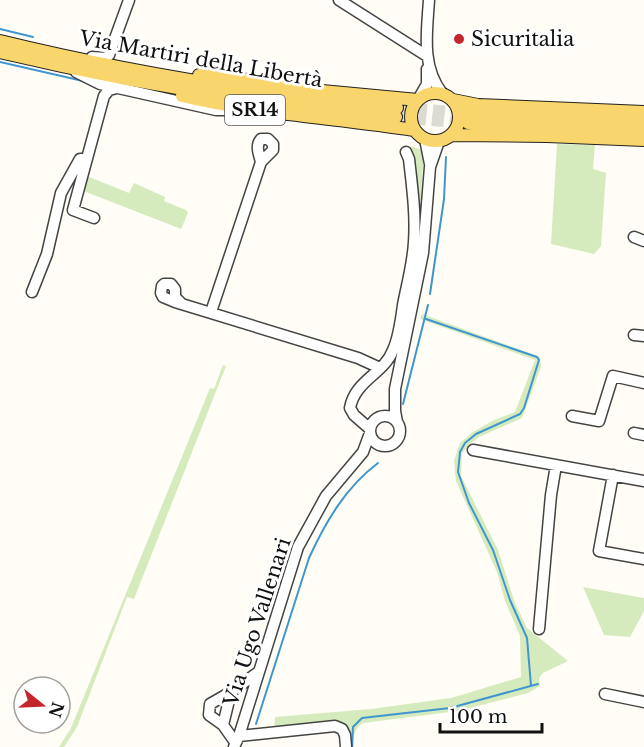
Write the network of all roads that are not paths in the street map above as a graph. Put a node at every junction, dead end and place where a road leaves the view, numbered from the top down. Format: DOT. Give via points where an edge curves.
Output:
graph roads {
  1 [pos="129,0"];
  2 [pos="339,0"];
  3 [pos="429,0"];
  4 [pos="0,41"];
  5 [pos="0,52"];
  6 [pos="427,58"];
  7 [pos="78,59"];
  8 [pos="135,70"];
  9 [pos="100,79"];
  10 [pos="117,88"];
  11 [pos="448,97"];
  12 [pos="419,99"];
  13 [pos="246,109"];
  14 [pos="644,112"];
  15 [pos="644,122"];
  16 [pos="414,130"];
  17 [pos="644,131"];
  18 [pos="452,135"];
  19 [pos="425,139"];
  20 [pos="644,140"];
  21 [pos="439,141"];
  22 [pos="406,152"];
  23 [pos="84,160"];
  24 [pos="261,162"];
  25 [pos="430,167"];
  26 [pos="94,218"];
  27 [pos="32,292"];
  28 [pos="182,304"];
  29 [pos="211,312"];
  30 [pos="380,368"];
  31 [pos="644,383"];
  32 [pos="395,389"];
  33 [pos="356,416"];
  34 [pos="572,417"];
  35 [pos="378,418"];
  36 [pos="397,422"];
  37 [pos="370,431"];
  38 [pos="383,447"];
  39 [pos="473,450"];
  40 [pos="355,463"];
  41 [pos="556,465"];
  42 [pos="613,475"];
  43 [pos="644,481"];
  44 [pos="644,559"];
  45 [pos="539,629"];
  46 [pos="257,673"];
  47 [pos="231,692"];
  48 [pos="605,694"];
  49 [pos="644,702"];
  50 [pos="223,724"];
  51 [pos="236,742"];
  52 [pos="346,747"];
  1 -- 7 [label="street" via="106,58"];
  2 -- 6 [label="street"];
  3 -- 6 [label="street"];
  4 -- 7 [label="main road, Via Martiri della Libertà / SR14"];
  5 -- 9 [label="main road, Via Martiri della Libertà / SR14" via="64,66"];
  6 -- 11 [label="street" via="435,82"];
  6 -- 12 [label="street" via="427,84"];
  7 -- 8 [label="main road, Via Martiri della Libertà / SR14"];
  8 -- 9 [label="main road, Via Martiri della Libertà / SR14" via="397,113 262,102"];
  8 -- 12 [label="main road, SR14"];
  9 -- 10 [label="street"];
  9 -- 13 [label="main road, SR14"];
  9 -- 23 [label="street"];
  10 -- 13 [label="street" via="216,110"];
  10 -- 23 [label="street" via="104,96"];
  11 -- 12 [label="main road" via="426,94"];
  11 -- 14 [label="main road" via="478,105"];
  11 -- 18 [label="main road" via="459,114"];
  12 -- 16 [label="main road" via="411,114"];
  13 -- 16 [label="main road, SR14"];
  15 -- 17 [label="main road" via="467,118"];
  16 -- 19 [label="main road"];
  18 -- 20 [label="main road"];
  18 -- 21 [label="main road"];
  19 -- 21 [label="main road"];
  19 -- 25 [label="street, Via Ugo Vallenari"];
  21 -- 25 [label="street, Via Ugo Vallenari"];
  22 -- 30 [label="street" via="415,206 414,243 394,350"];
  23 -- 26 [label="street" via="73,210"];
  23 -- 27 [label="street" via="80,159 61,193 47,254"];
  24 -- 29 [label="street"];
  25 -- 32 [label="street, Via Ugo Vallenari" via="423,253"];
  28 -- 29 [label="street"];
  29 -- 30 [label="street"];
  30 -- 33 [label="street" via="354,394 350,408"];
  31 -- 34 [label="street" via="614,376 599,421"];
  32 -- 35 [label="street, Via Ugo Vallenari"];
  32 -- 36 [label="street, Via Ugo Vallenari"];
  33 -- 35 [label="street"];
  33 -- 37 [label="street"];
  35 -- 36 [label="street" via="388,416"];
  35 -- 37 [label="street, Via Ugo Vallenari"];
  36 -- 38 [label="street, Via Ugo Vallenari" via="401,432 398,439"];
  37 -- 38 [label="street" via="375,443"];
  37 -- 40 [label="street, Via Ugo Vallenari" via="366,448"];
  38 -- 40 [label="street, Via Ugo Vallenari"];
  39 -- 41 [label="street"];
  40 -- 46 [label="street, Via Ugo Vallenari" via="326,496 306,530"];
  41 -- 42 [label="street"];
  41 -- 45 [label="street"];
  42 -- 43 [label="street"];
  42 -- 44 [label="street" via="599,550"];
  46 -- 47 [label="street"];
  46 -- 51 [label="street, Via Ugo Vallenari"];
  47 -- 50 [label="street"];
  47 -- 50 [label="street" via="210,704 208,710 212,719"];
  48 -- 49 [label="street"];
  50 -- 51 [label="street"];
  51 -- 52 [label="street, Via Ugo Vallenari" via="335,726 342,729"];
}
